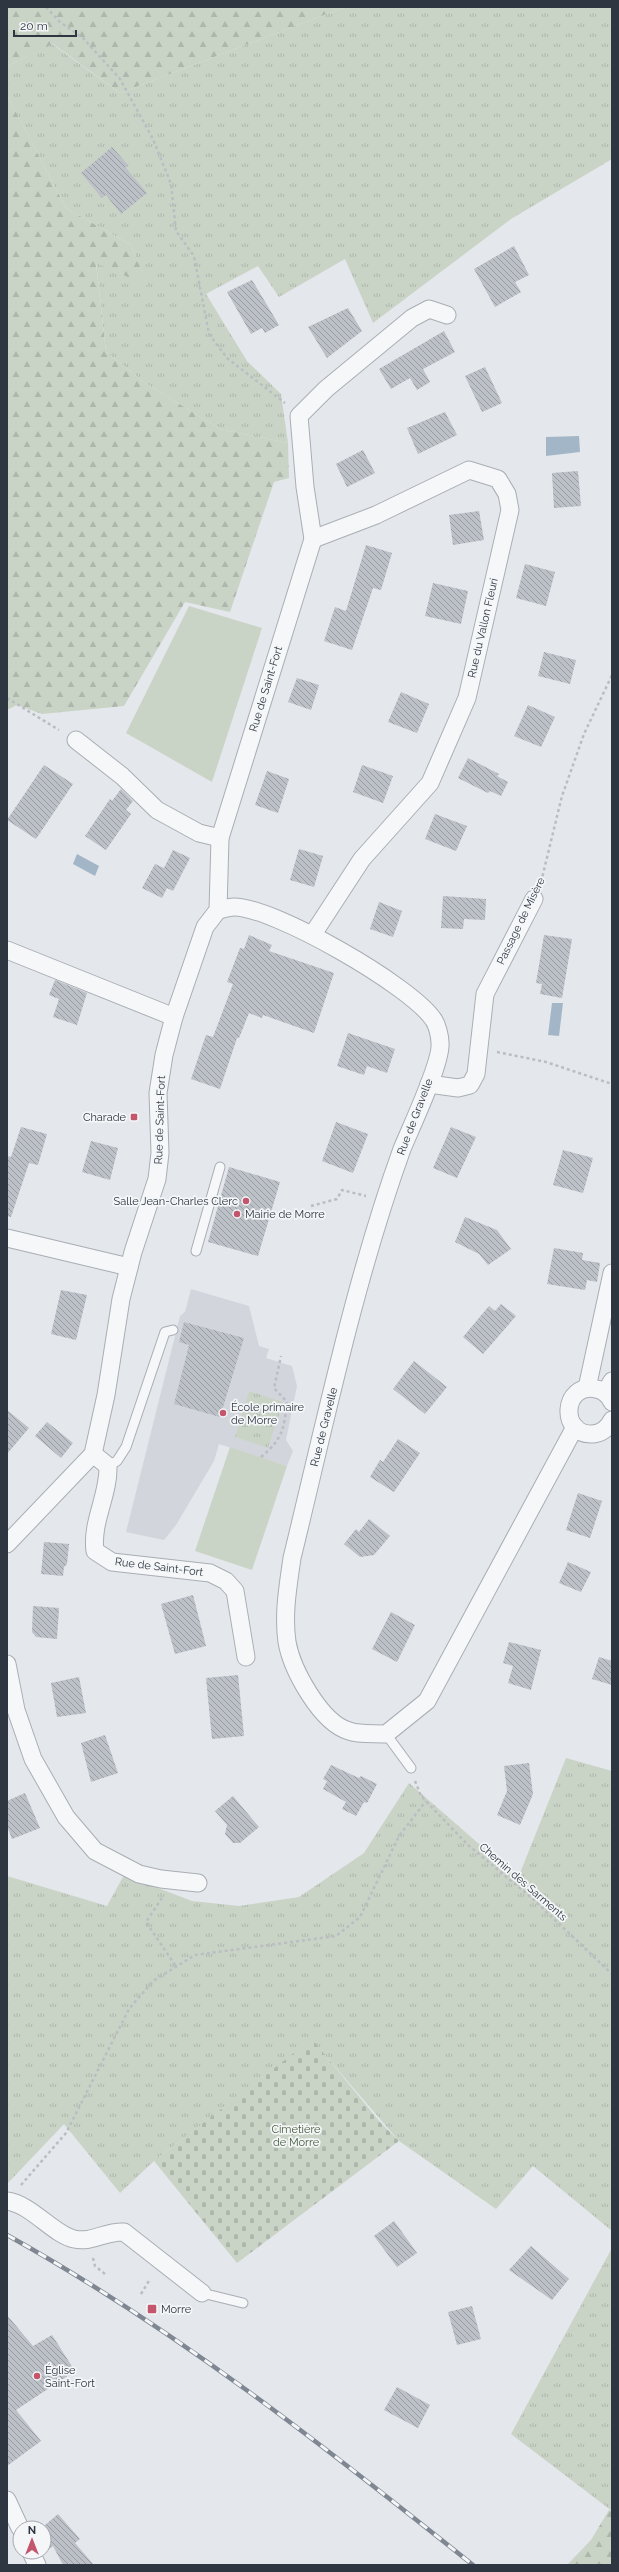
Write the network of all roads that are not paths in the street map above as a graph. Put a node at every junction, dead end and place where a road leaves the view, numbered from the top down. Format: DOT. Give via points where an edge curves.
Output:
graph roads {
  1 [pos="447,315"];
  2 [pos="313,540"];
  3 [pos="76,740"];
  4 [pos="220,838"];
  5 [pos="534,899"];
  6 [pos="218,910"];
  7 [pos="312,934"];
  8 [pos="7,950"];
  9 [pos="174,1017"];
  10 [pos="429,1084"];
  11 [pos="220,1167"];
  12 [pos="7,1238"];
  13 [pos="196,1251"];
  14 [pos="129,1267"];
  15 [pos="612,1273"];
  16 [pos="173,1330"];
  17 [pos="587,1388"];
  18 [pos="610,1392"];
  19 [pos="612,1422"];
  20 [pos="581,1430"];
  21 [pos="93,1454"];
  22 [pos="108,1466"];
  23 [pos="7,1544"];
  24 [pos="246,1657"];
  25 [pos="7,1664"];
  26 [pos="386,1734"];
  27 [pos="411,1768"];
  28 [pos="198,1882"];
  29 [pos="7,2201"];
  30 [pos="202,2293"];
  31 [pos="243,2303"];
  32 [pos="7,2500"];
  33 [pos="16,2520"];
  1 -- 2 [label="street" via="429,309 412,318 326,389 299,416 305,487"];
  2 -- 4 [label="street, Rue de Saint-Fort"];
  2 -- 7 [label="street, Rue du Vallon Fleuri" via="376,515 469,470 498,479 506,494 510,510 467,698 430,784 362,858"];
  3 -- 4 [label="street" via="122,776 157,810 199,833"];
  4 -- 6 [label="street, Rue de Saint-Fort"];
  5 -- 10 [label="street, Passage de Misère" via="485,994 476,1074 470,1085 458,1088"];
  6 -- 7 [label="street, Rue de Gravelle" via="234,907 252,910"];
  6 -- 9 [label="street, Rue de Saint-Fort" via="205,927"];
  7 -- 10 [label="street, Rue de Gravelle" via="410,995 434,1020 441,1044"];
  8 -- 9 [label="street"];
  9 -- 14 [label="street, Rue de Saint-Fort" via="158,1093 160,1153 157,1179"];
  10 -- 26 [label="street, Rue de Gravelle" via="386,1193 372,1242 292,1558 285,1607 288,1643 308,1692 324,1716 349,1731"];
  11 -- 13 [label="lane"];
  12 -- 14 [label="street"];
  14 -- 21 [label="street, Rue de Saint-Fort"];
  15 -- 17 [label="street"];
  16 -- 22 [label="lane" via="165,1332 126,1447 117,1461"];
  17 -- 18 [label="street"];
  17 -- 20 [label="street" via="570,1401 568,1415"];
  19 -- 20 [label="street" via="601,1432"];
  20 -- 26 [label="street" via="549,1477 427,1701"];
  21 -- 22 [label="street"];
  21 -- 23 [label="street"];
  22 -- 24 [label="street, Rue de Saint-Fort" via="108,1477 93,1538 95,1552 112,1562 210,1573 226,1581 236,1591"];
  25 -- 28 [label="street" via="16,1710 33,1760 66,1817 95,1851 139,1874"];
  26 -- 27 [label="lane"];
  29 -- 30 [label="street" via="18,2204 72,2239 89,2240 111,2231 124,2232"];
  30 -- 31 [label="lane"];
  32 -- 33 [label="street"];
}
